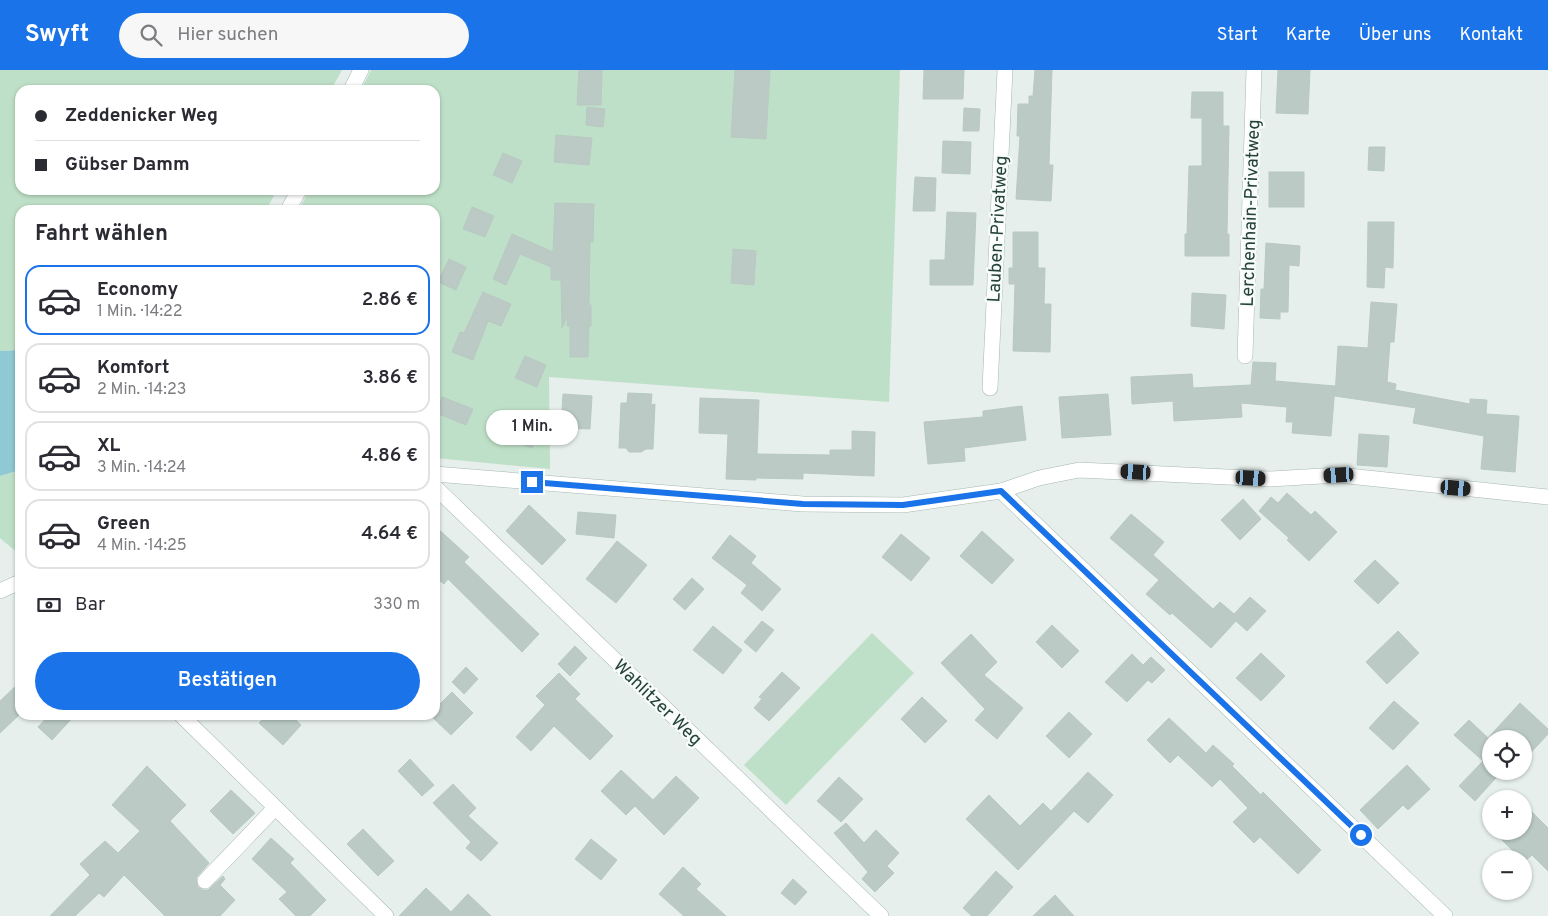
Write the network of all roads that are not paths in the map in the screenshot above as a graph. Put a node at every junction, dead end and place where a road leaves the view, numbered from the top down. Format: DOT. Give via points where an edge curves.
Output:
graph roads {
  1 [pos="361,70"];
  2 [pos="1004,70"];
  3 [pos="1254,70"];
  4 [pos="354,85"];
  5 [pos="1245,356"];
  6 [pos="990,388"];
  7 [pos="440,474"];
  8 [pos="1001,491"];
  9 [pos="440,492"];
  10 [pos="1548,497"];
  11 [pos="15,584"];
  12 [pos="0,592"];
  13 [pos="187,720"];
  14 [pos="276,808"];
  15 [pos="205,881"];
  16 [pos="386,916"];
  17 [pos="881,916"];
  18 [pos="1445,916"];
  1 -- 4 [label="street"];
  2 -- 6 [label="street, Lauben-Privatweg"];
  3 -- 5 [label="street, Lerchenhain-Privatweg"];
  7 -- 8 [label="street" via="803,504 903,505"];
  8 -- 10 [label="street" via="1039,478 1079,470 1270,479 1339,475"];
  8 -- 18 [label="street"];
  9 -- 17 [label="street, Wahlitzer Weg"];
  11 -- 12 [label="street"];
  13 -- 14 [label="street"];
  14 -- 15 [label="street"];
  14 -- 16 [label="street"];
}
